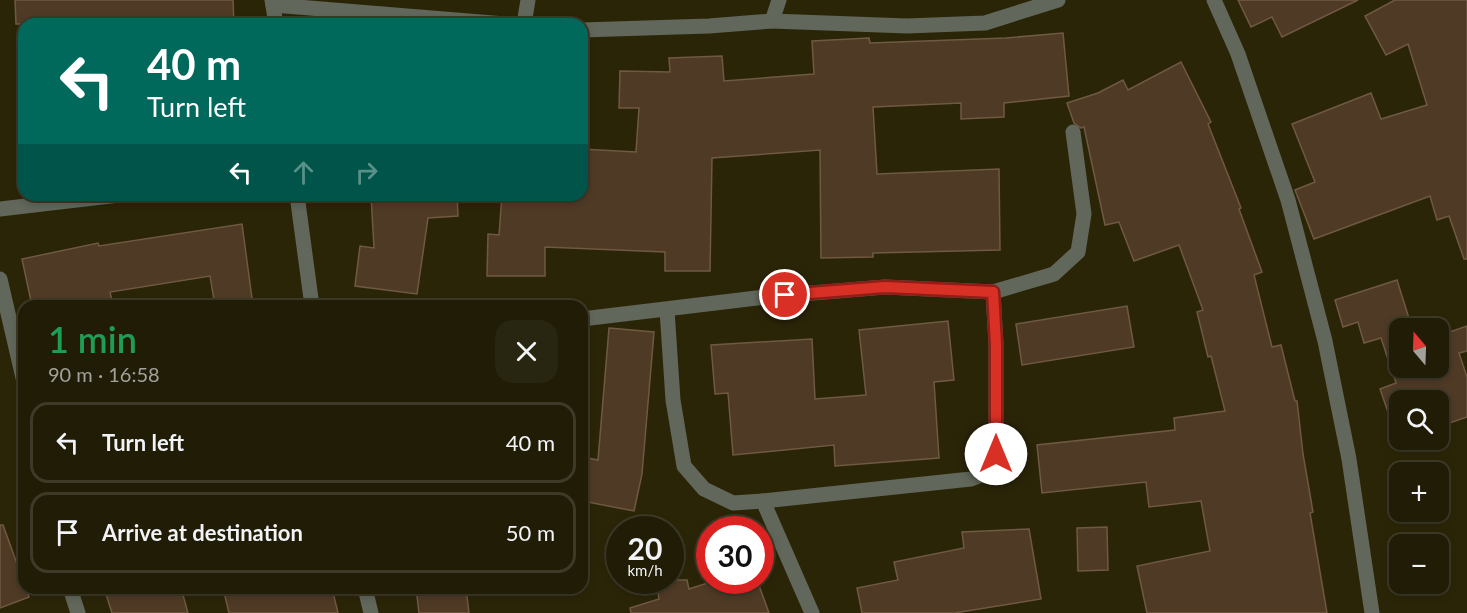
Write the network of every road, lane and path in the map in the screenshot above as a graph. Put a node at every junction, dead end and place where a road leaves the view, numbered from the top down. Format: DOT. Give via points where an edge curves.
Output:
graph roads {
  1 [pos="528,0"];
  2 [pos="779,0"];
  3 [pos="1058,0"];
  4 [pos="1214,0"];
  5 [pos="273,2"];
  6 [pos="275,18"];
  7 [pos="441,18"];
  8 [pos="525,18"];
  9 [pos="772,21"];
  10 [pos="588,30"];
  11 [pos="1073,132"];
  12 [pos="68,201"];
  13 [pos="298,201"];
  14 [pos="0,209"];
  15 [pos="0,279"];
  16 [pos="993,292"];
  17 [pos="311,300"];
  18 [pos="668,310"];
  19 [pos="588,318"];
  20 [pos="18,356"];
  21 [pos="763,501"];
  22 [pos="72,594"];
  23 [pos="366,594"];
  24 [pos="78,613"];
  25 [pos="371,613"];
  26 [pos="812,613"];
  27 [pos="1372,613"];
  1 -- 8 [label="street"];
  2 -- 9 [label="street"];
  3 -- 9 [label="street" via="985,23 907,26"];
  4 -- 27 [label="street" via="1238,54 1288,200 1325,341 1349,459"];
  5 -- 6 [label="street"];
  5 -- 7 [label="street"];
  9 -- 10 [label="street"];
  11 -- 16 [label="street" via="1084,214 1078,252 1054,274"];
  12 -- 14 [label="street"];
  13 -- 17 [label="street"];
  15 -- 20 [label="street"];
  16 -- 18 [label="street" via="885,287"];
  16 -- 21 [label="street" via="996,454 989,472 971,480"];
  18 -- 19 [label="street"];
  18 -- 21 [label="street" via="673,400 684,466 704,489 733,503"];
  21 -- 26 [label="street"];
  22 -- 24 [label="street"];
  23 -- 25 [label="street"];
}
